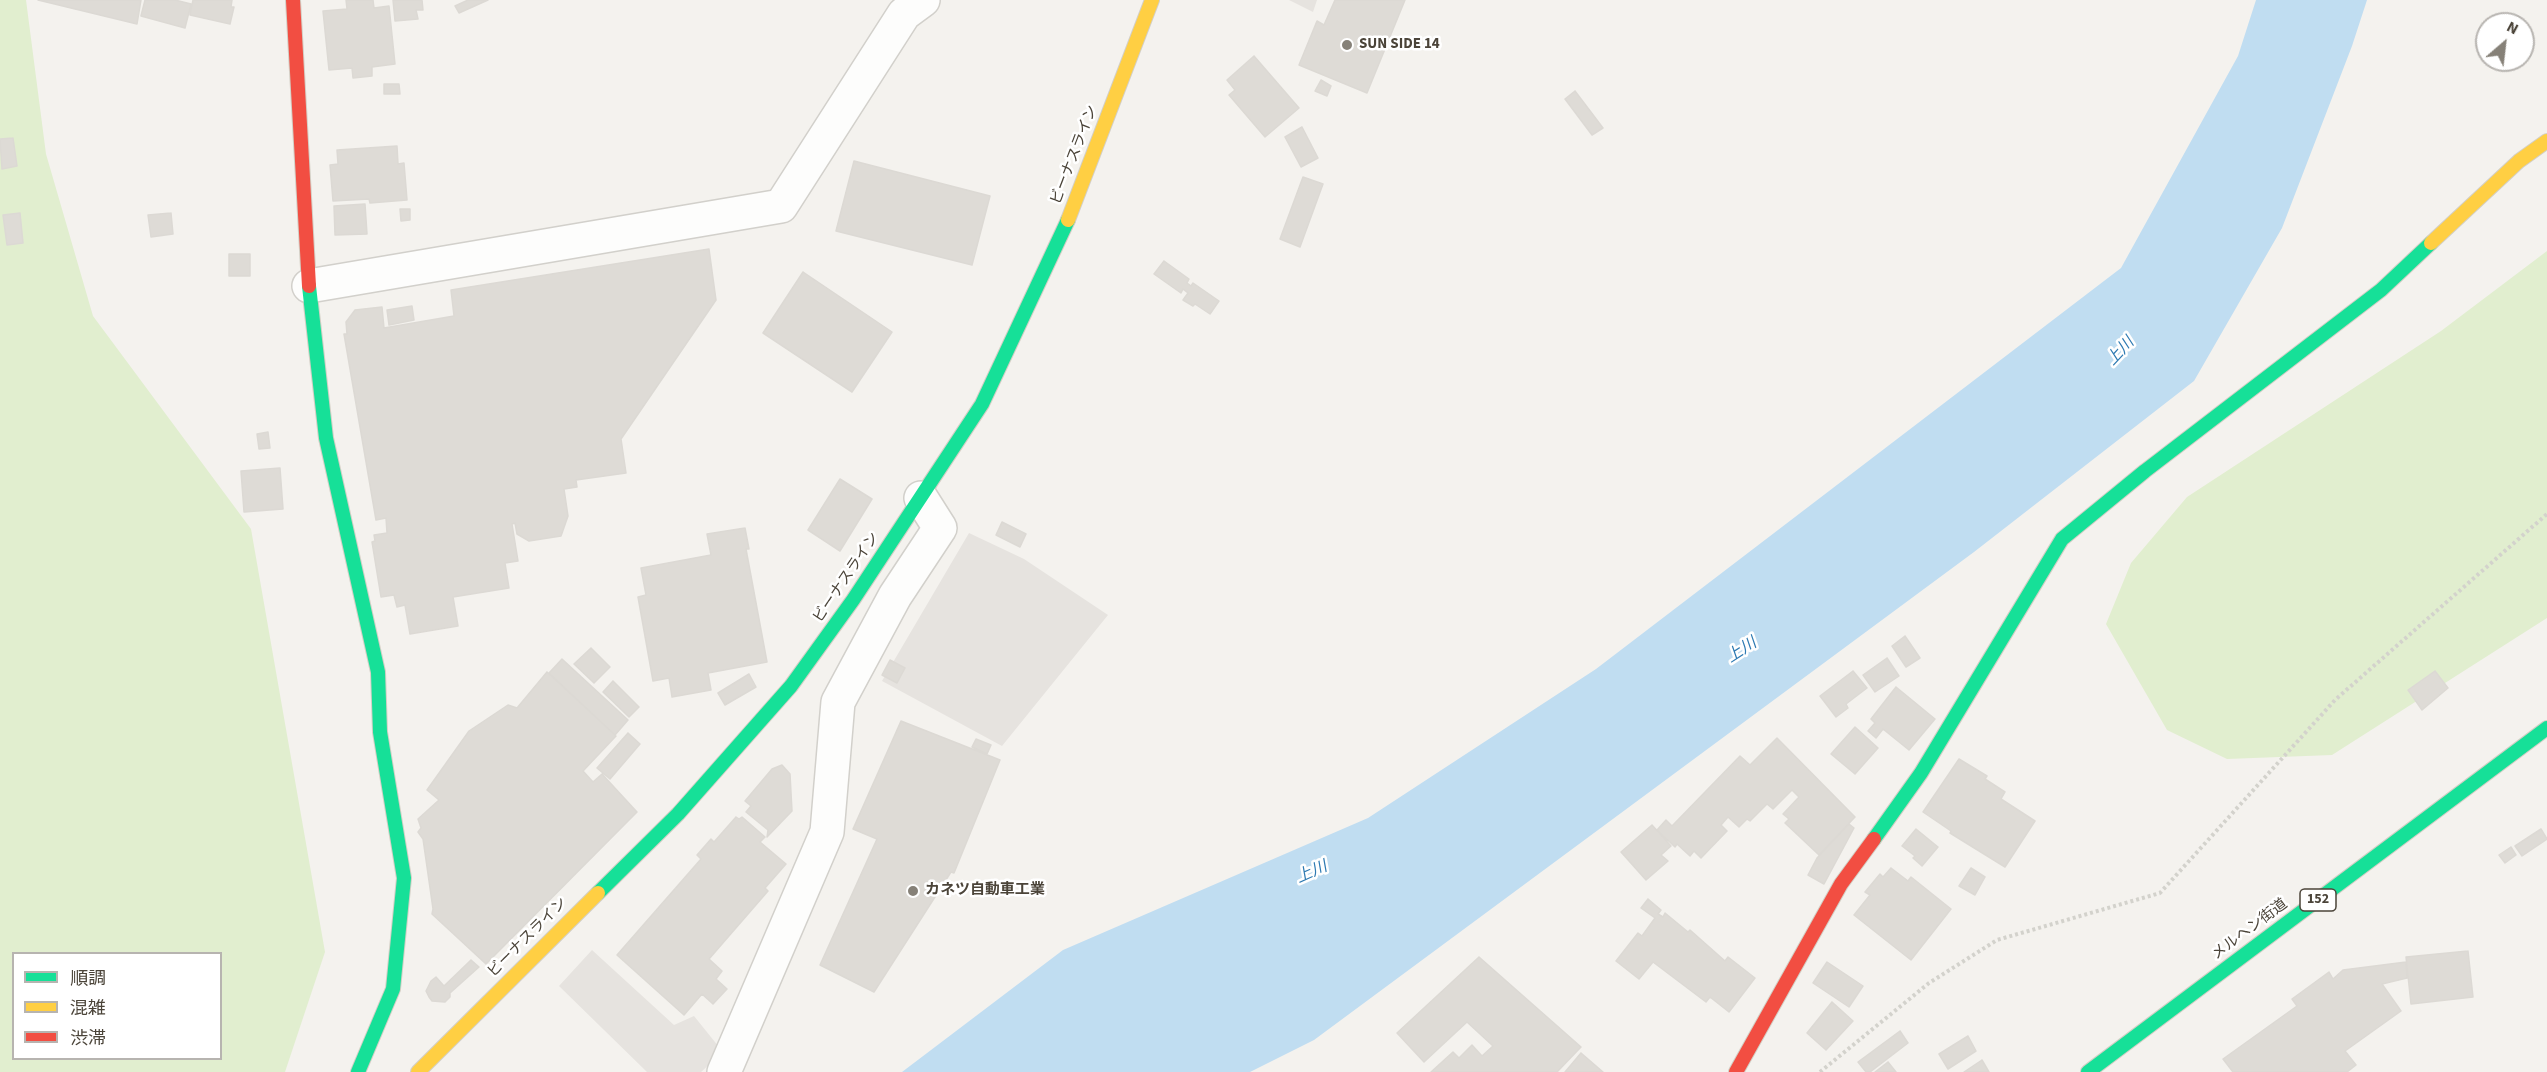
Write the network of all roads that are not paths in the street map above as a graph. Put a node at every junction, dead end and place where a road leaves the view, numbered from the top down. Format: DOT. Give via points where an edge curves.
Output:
graph roads {
  1 [pos="293,0"];
  2 [pos="923,0"];
  3 [pos="1152,0"];
  4 [pos="2547,141"];
  5 [pos="309,286"];
  6 [pos="921,498"];
  7 [pos="2547,728"];
  8 [pos="358,1072"];
  9 [pos="418,1072"];
  10 [pos="724,1072"];
  11 [pos="1736,1072"];
  12 [pos="2088,1072"];
  1 -- 5 [label="main road"];
  2 -- 5 [label="street" via="904,15 781,206"];
  3 -- 6 [label="main road, ビーナスライン" via="1063,233 982,404"];
  4 -- 11 [label="main road" via="2519,161 2381,290 2062,539 1922,773 1841,884"];
  5 -- 8 [label="main road" via="326,438 378,672 380,732 404,878 393,989"];
  6 -- 9 [label="main road, ビーナスライン" via="854,600 756,729 678,814"];
  6 -- 10 [label="street" via="940,528 895,596 838,702 827,832"];
  7 -- 12 [label="main road, メルヘン街道 / 152"];
}
